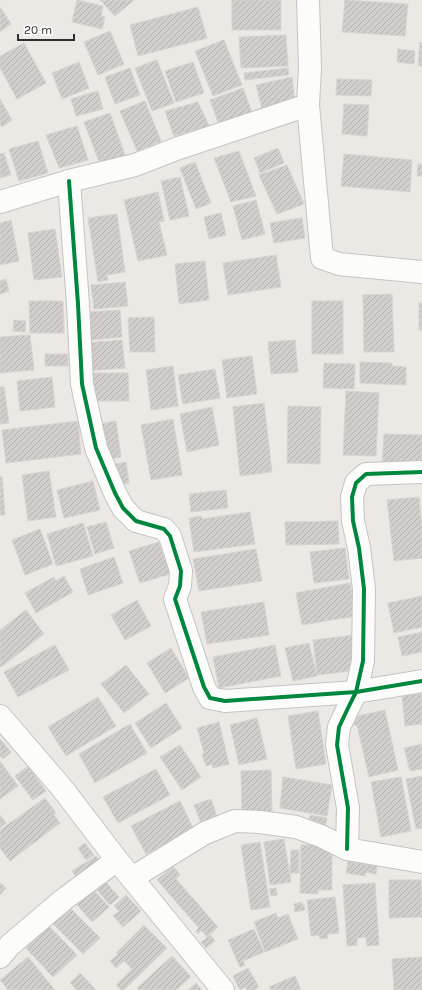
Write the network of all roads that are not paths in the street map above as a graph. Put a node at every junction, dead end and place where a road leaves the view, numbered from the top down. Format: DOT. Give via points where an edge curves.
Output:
graph roads {
  1 [pos="308,0"];
  2 [pos="308,106"];
  3 [pos="69,182"];
  4 [pos="0,202"];
  5 [pos="422,272"];
  6 [pos="422,472"];
  7 [pos="422,681"];
  8 [pos="356,692"];
  9 [pos="0,716"];
  10 [pos="347,849"];
  11 [pos="117,860"];
  12 [pos="422,862"];
  13 [pos="132,878"];
  14 [pos="0,957"];
  15 [pos="222,990"];
  1 -- 2 [label="street"];
  2 -- 3 [label="street" via="135,165"];
  2 -- 5 [label="street" via="322,258 339,264"];
  3 -- 4 [label="street"];
  3 -- 8 [label="street" via="82,384 96,448 123,508 136,521 164,529 170,536 181,570 180,586 175,599 207,693 210,698 224,701"];
  6 -- 8 [label="street" via="366,474 356,483 352,497 353,521 364,588 363,661"];
  7 -- 8 [label="street"];
  8 -- 10 [label="street" via="339,727 337,745 348,808"];
  9 -- 11 [label="street" via="62,788"];
  10 -- 12 [label="street"];
  10 -- 13 [label="street" via="296,827 235,821 205,833"];
  11 -- 13 [label="street"];
  11 -- 14 [label="street" via="64,900 10,945"];
  13 -- 15 [label="street"];
}
